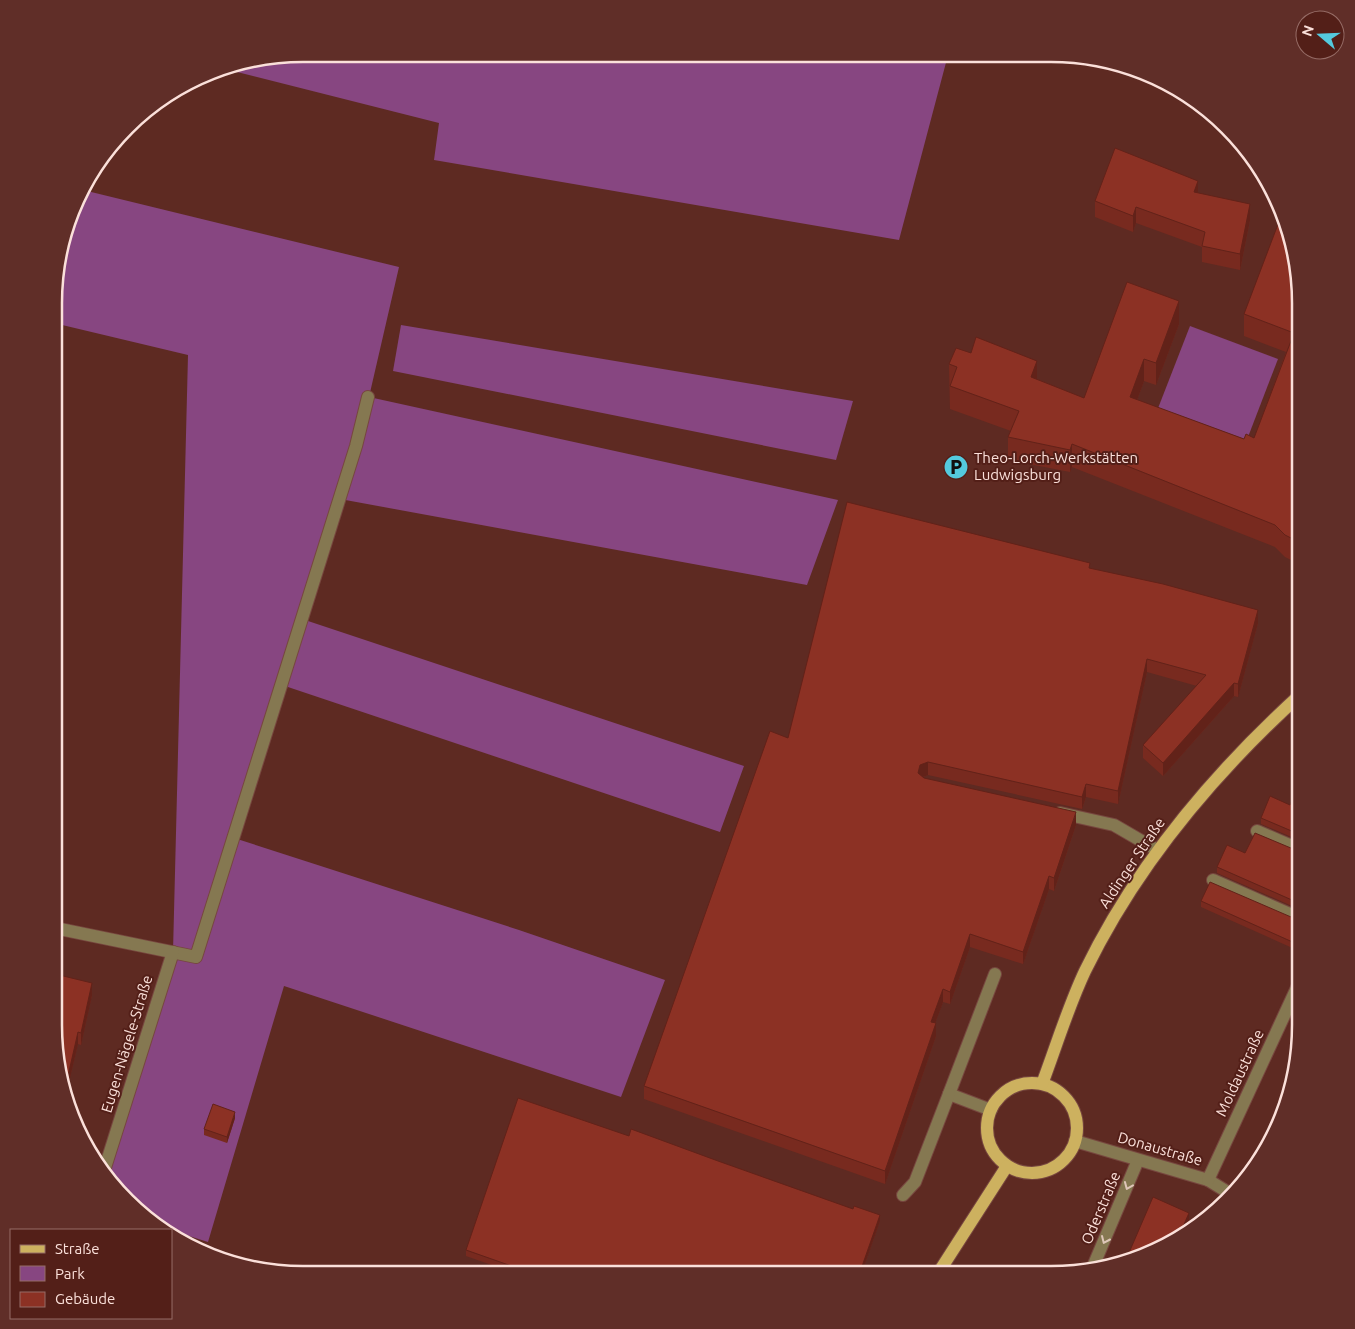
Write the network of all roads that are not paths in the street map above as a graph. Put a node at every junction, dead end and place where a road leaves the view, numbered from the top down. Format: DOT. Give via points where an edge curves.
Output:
graph roads {
  1 [pos="368,397"];
  2 [pos="1292,703"];
  3 [pos="1048,810"];
  4 [pos="1258,831"];
  5 [pos="1292,846"];
  6 [pos="1157,850"];
  7 [pos="1213,880"];
  8 [pos="1292,915"];
  9 [pos="62,929"];
  10 [pos="173,952"];
  11 [pos="996,974"];
  12 [pos="1292,998"];
  13 [pos="1042,1084"];
  14 [pos="949,1094"];
  15 [pos="991,1110"];
  16 [pos="1075,1142"];
  17 [pos="1138,1160"];
  18 [pos="106,1164"];
  19 [pos="1007,1166"];
  20 [pos="1208,1180"];
  21 [pos="1226,1191"];
  22 [pos="903,1195"];
  23 [pos="1095,1263"];
  24 [pos="943,1266"];
  1 -- 10 [label="street" via="356,446 196,957"];
  2 -- 6 [label="main road, Aldinger Straße" via="1242,750"];
  3 -- 6 [label="street" via="1114,825"];
  4 -- 5 [label="street"];
  6 -- 13 [label="main road, Aldinger Straße" via="1085,972"];
  7 -- 8 [label="street"];
  9 -- 10 [label="street"];
  10 -- 18 [label="street, Eugen-Nägele-Straße"];
  11 -- 14 [label="street"];
  12 -- 20 [label="street, Moldaustraße"];
  13 -- 15 [label="main road" via="1030,1083 1012,1089"];
  13 -- 16 [label="main road" via="1062,1095 1074,1112"];
  14 -- 15 [label="street"];
  14 -- 22 [label="street" via="914,1182"];
  15 -- 19 [label="main road" via="989,1141"];
  16 -- 17 [label="street, Donaustraße"];
  16 -- 19 [label="main road" via="1060,1164 1047,1171 1034,1174"];
  17 -- 20 [label="street, Donaustraße"];
  17 -- 23 [label="street, Oderstraße, one-way"];
  19 -- 24 [label="main road"];
  20 -- 21 [label="street, Donaustraße"];
}
